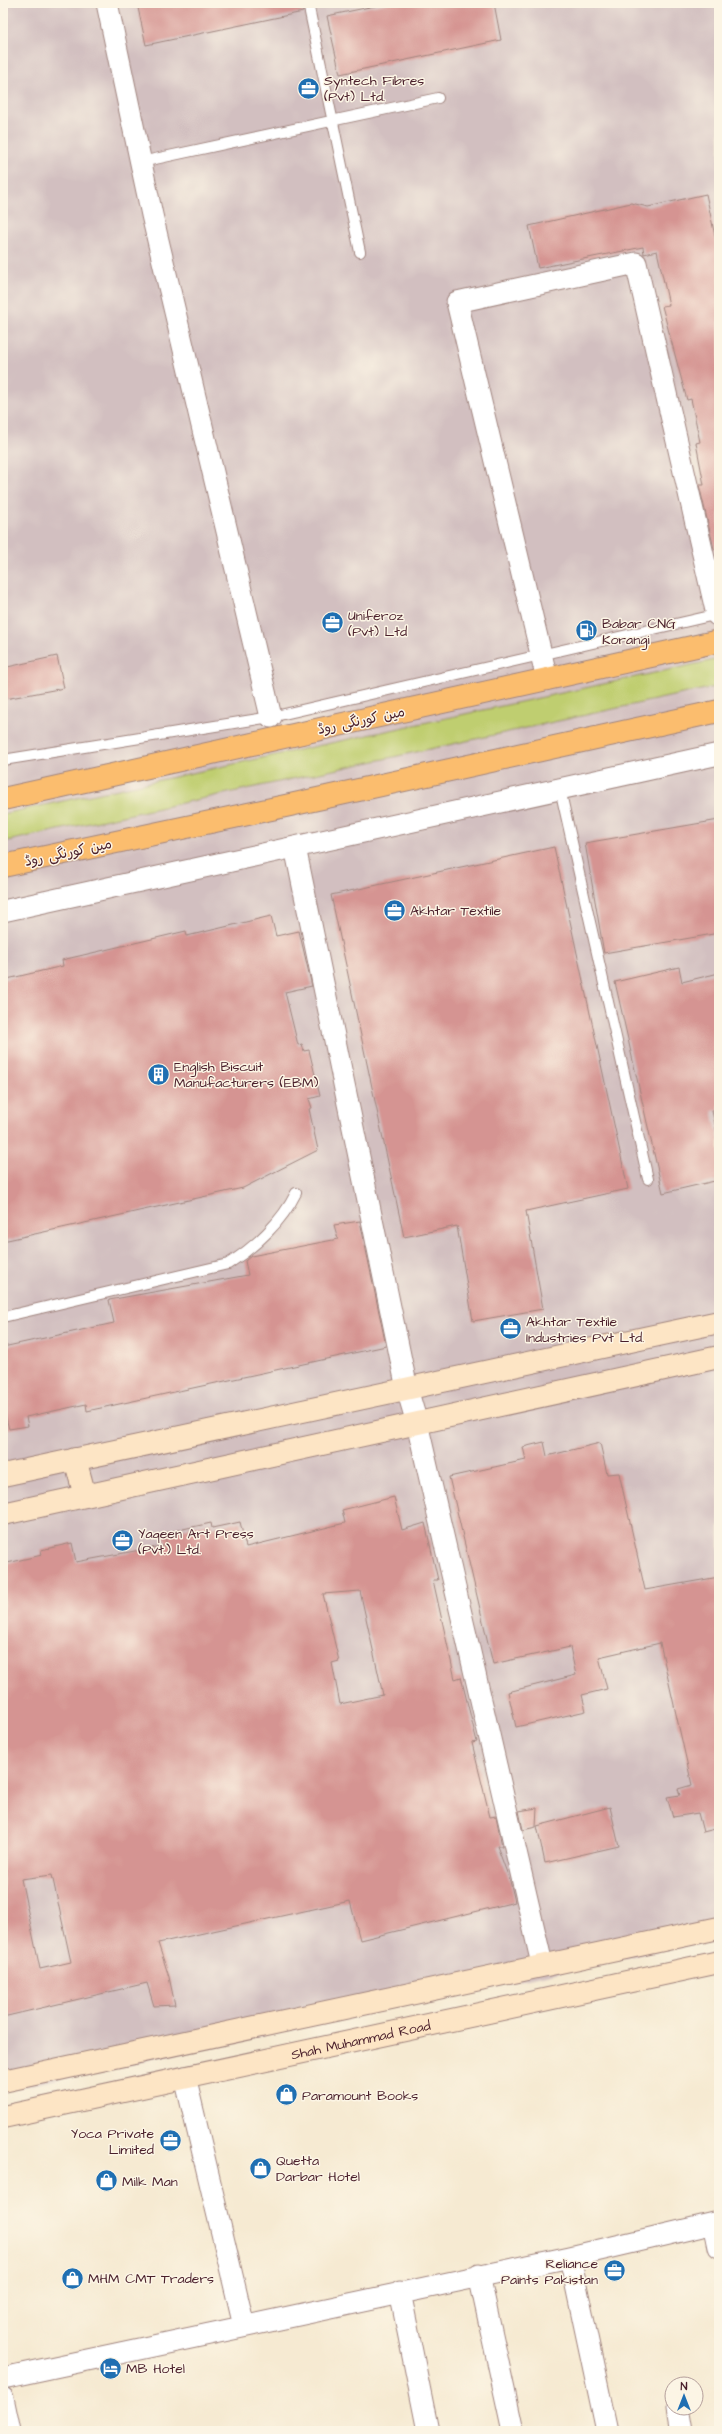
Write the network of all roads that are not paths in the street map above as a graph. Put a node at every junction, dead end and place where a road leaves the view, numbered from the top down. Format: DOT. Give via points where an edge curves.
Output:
graph roads {
  1 [pos="107,3"];
  2 [pos="308,3"];
  3 [pos="438,98"];
  4 [pos="332,119"];
  5 [pos="141,162"];
  6 [pos="360,252"];
  7 [pos="718,614"];
  8 [pos="719,641"];
  9 [pos="542,656"];
  10 [pos="547,679"];
  11 [pos="719,711"];
  12 [pos="271,717"];
  13 [pos="719,754"];
  14 [pos="3,760"];
  15 [pos="560,789"];
  16 [pos="3,799"];
  17 [pos="295,847"];
  18 [pos="3,866"];
  19 [pos="3,911"];
  20 [pos="648,1179"];
  21 [pos="296,1193"];
  22 [pos="3,1317"];
  23 [pos="719,1322"];
  24 [pos="719,1357"];
  25 [pos="407,1389"];
  26 [pos="418,1423"];
  27 [pos="75,1459"];
  28 [pos="3,1475"];
  29 [pos="85,1496"];
  30 [pos="3,1514"];
  31 [pos="719,1928"];
  32 [pos="719,1962"];
  33 [pos="542,1964"];
  34 [pos="391,1998"];
  35 [pos="354,2006"];
  36 [pos="401,2030"];
  37 [pos="356,2040"];
  38 [pos="184,2077"];
  39 [pos="3,2081"];
  40 [pos="3,2117"];
  41 [pos="716,2223"];
  42 [pos="719,2247"];
  43 [pos="570,2257"];
  44 [pos="479,2276"];
  45 [pos="400,2292"];
  46 [pos="244,2326"];
  47 [pos="3,2378"];
  48 [pos="3,2398"];
  49 [pos="679,2416"];
  50 [pos="10,2431"];
  51 [pos="428,2431"];
  52 [pos="513,2431"];
  53 [pos="607,2431"];
  54 [pos="682,2431"];
  1 -- 5 [label="street"];
  2 -- 4 [label="lane"];
  3 -- 4 [label="lane"];
  4 -- 5 [label="lane"];
  4 -- 6 [label="lane"];
  5 -- 12 [label="street"];
  7 -- 9 [label="lane"];
  7 -- 9 [label="street" via="636,263 457,302"];
  8 -- 10 [label="main road, مین کورنگی روڈ"];
  9 -- 10 [label="street"];
  9 -- 12 [label="lane"];
  10 -- 16 [label="main road, مین کورنگی روڈ"];
  11 -- 18 [label="main road, مین کورنگی روڈ" via="290,806"];
  12 -- 14 [label="lane"];
  13 -- 15 [label="street"];
  15 -- 17 [label="street"];
  15 -- 20 [label="lane"];
  17 -- 19 [label="street"];
  17 -- 25 [label="street"];
  21 -- 22 [label="lane" via="288,1211 242,1255 228,1264"];
  23 -- 25 [label="street"];
  24 -- 26 [label="street"];
  25 -- 26 [label="street"];
  25 -- 27 [label="street"];
  26 -- 29 [label="street"];
  26 -- 33 [label="street"];
  27 -- 28 [label="street"];
  27 -- 29 [label="street"];
  29 -- 30 [label="street"];
  31 -- 33 [label="street"];
  32 -- 36 [label="street, Shah Muhammad Road"];
  33 -- 34 [label="street"];
  34 -- 35 [label="street"];
  34 -- 36 [label="street" via="382,2005 379,2016 389,2029"];
  35 -- 37 [label="street" via="367,2013 370,2022 366,2032"];
  35 -- 39 [label="street"];
  36 -- 37 [label="street, Shah Muhammad Road"];
  37 -- 38 [label="street, Shah Muhammad Road"];
  38 -- 40 [label="street, Shah Muhammad Road"];
  38 -- 46 [label="street"];
  41 -- 42 [label="street"];
  41 -- 43 [label="street"];
  43 -- 44 [label="street"];
  43 -- 53 [label="street"];
  44 -- 45 [label="street"];
  44 -- 52 [label="street"];
  45 -- 46 [label="street"];
  45 -- 51 [label="street"];
  46 -- 47 [label="street"];
  48 -- 50 [label="street"];
  49 -- 54 [label="street"];
}
